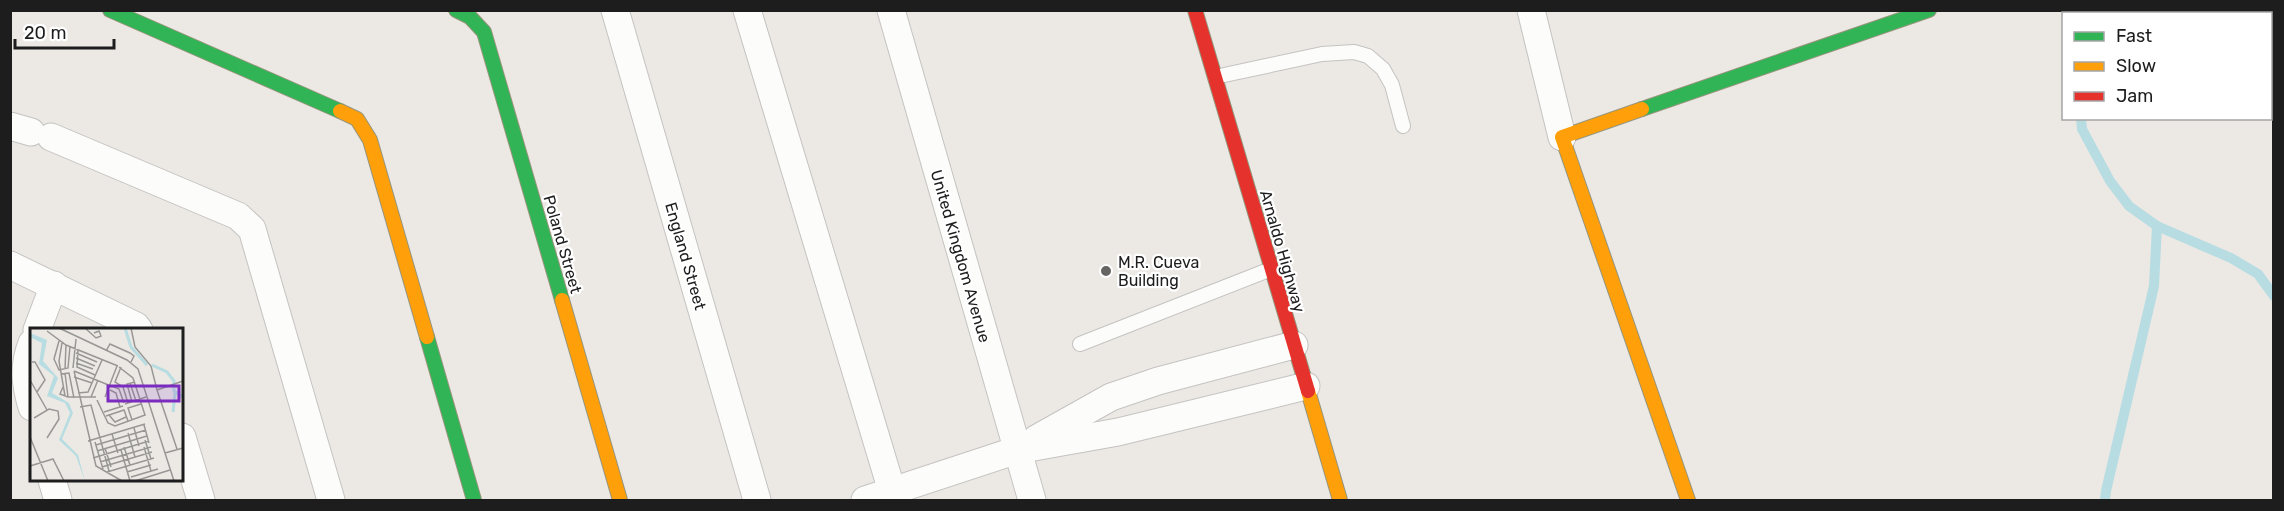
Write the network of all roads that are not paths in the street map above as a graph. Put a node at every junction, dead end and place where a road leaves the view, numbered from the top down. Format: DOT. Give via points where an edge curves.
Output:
graph roads {
  1 [pos="110,10"];
  2 [pos="456,10"];
  3 [pos="615,10"];
  4 [pos="747,10"];
  5 [pos="891,10"];
  6 [pos="1195,10"];
  7 [pos="1531,10"];
  8 [pos="1929,10"];
  9 [pos="1215,78"];
  10 [pos="1403,126"];
  11 [pos="31,132"];
  12 [pos="1562,137"];
  13 [pos="10,265"];
  14 [pos="1271,269"];
  15 [pos="54,285"];
  16 [pos="38,328"];
  17 [pos="138,328"];
  18 [pos="1080,344"];
  19 [pos="1294,345"];
  20 [pos="30,348"];
  21 [pos="1306,386"];
  22 [pos="30,401"];
  23 [pos="183,440"];
  24 [pos="1017,450"];
  25 [pos="52,481"];
  26 [pos="892,491"];
  27 [pos="58,501"];
  28 [pos="201,501"];
  29 [pos="331,501"];
  30 [pos="474,501"];
  31 [pos="620,501"];
  32 [pos="757,501"];
  33 [pos="865,501"];
  34 [pos="1032,501"];
  35 [pos="1340,501"];
  36 [pos="1688,501"];
  1 -- 30 [label="street" via="357,119 370,140"];
  2 -- 31 [label="street, Poland Street" via="470,17 484,32"];
  3 -- 32 [label="street, England Street"];
  4 -- 26 [label="street"];
  5 -- 24 [label="street, United Kingdom Avenue"];
  6 -- 9 [label="street, Arnaldo Highway"];
  7 -- 12 [label="street"];
  8 -- 12 [label="street"];
  9 -- 10 [label="lane" via="1322,54 1354,52 1368,56 1383,69 1392,85"];
  9 -- 14 [label="street, Arnaldo Highway"];
  11 -- 29 [label="street" via="238,216 252,229"];
  12 -- 36 [label="street"];
  13 -- 15 [label="street"];
  14 -- 18 [label="lane"];
  14 -- 19 [label="street, Arnaldo Highway"];
  15 -- 16 [label="street"];
  15 -- 17 [label="street"];
  19 -- 21 [label="street, Arnaldo Highway"];
  19 -- 24 [label="street" via="1111,397"];
  20 -- 22 [label="street" via="25,359 25,386"];
  21 -- 24 [label="street" via="1118,432"];
  21 -- 35 [label="street, Arnaldo Highway"];
  23 -- 28 [label="street"];
  24 -- 26 [label="street"];
  24 -- 34 [label="street, United Kingdom Avenue"];
  25 -- 27 [label="street"];
  26 -- 33 [label="street"];
}
